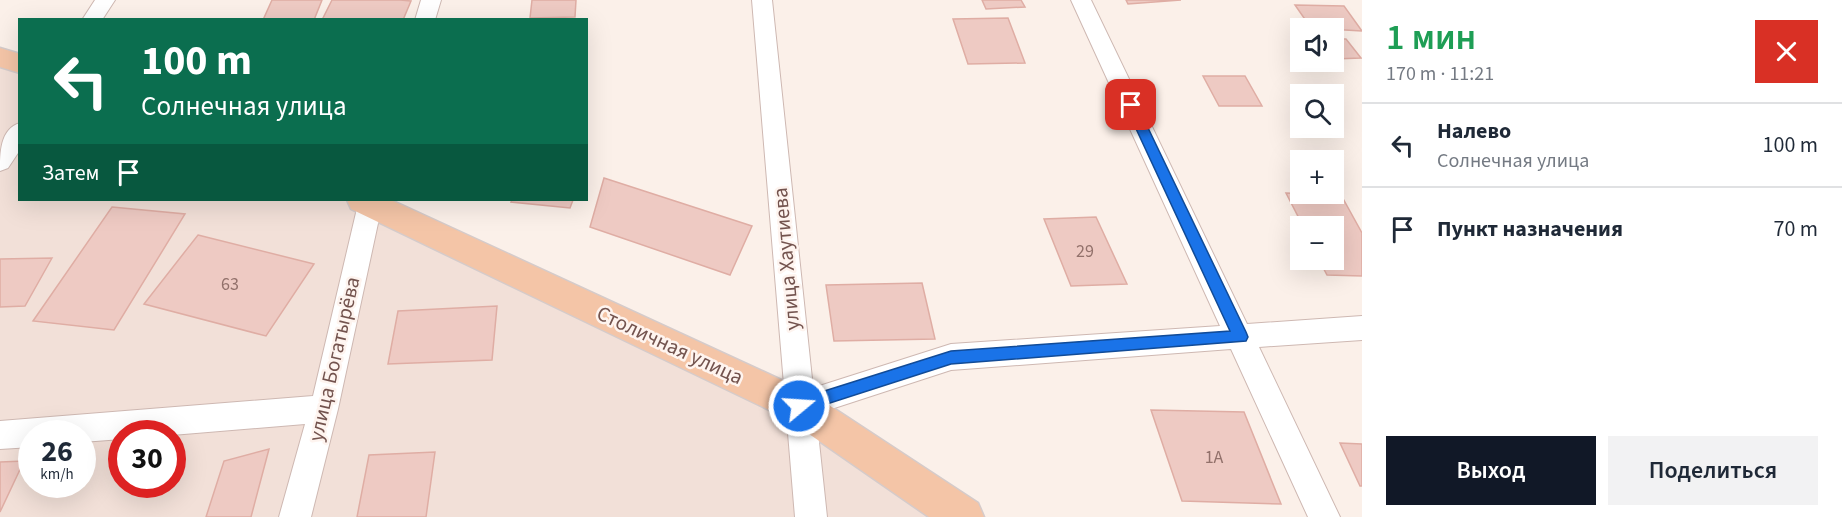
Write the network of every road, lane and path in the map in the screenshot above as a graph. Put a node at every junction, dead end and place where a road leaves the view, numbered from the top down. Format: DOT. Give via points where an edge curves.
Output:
graph roads {
  1 [pos="105,0"];
  2 [pos="431,0"];
  3 [pos="762,0"];
  4 [pos="1081,0"];
  5 [pos="93,18"];
  6 [pos="426,18"];
  7 [pos="0,57"];
  8 [pos="18,63"];
  9 [pos="18,134"];
  10 [pos="0,162"];
  11 [pos="368,201"];
  12 [pos="1362,328"];
  13 [pos="1240,337"];
  14 [pos="799,406"];
  15 [pos="324,409"];
  16 [pos="0,435"];
  17 [pos="295,517"];
  18 [pos="811,517"];
  19 [pos="964,517"];
  20 [pos="1324,517"];
  1 -- 5 [label="street"];
  2 -- 6 [label="street"];
  3 -- 14 [label="street, улица Хаутиева"];
  4 -- 13 [label="street"];
  7 -- 8 [label="main road"];
  9 -- 10 [label="street"];
  11 -- 14 [label="main road, Столичная улица"];
  11 -- 15 [label="street, улица Богатырёва"];
  12 -- 13 [label="street"];
  13 -- 14 [label="street" via="951,357"];
  13 -- 20 [label="street"];
  14 -- 18 [label="street, улица Хаутиева"];
  14 -- 19 [label="main road, Столичная улица"];
  15 -- 16 [label="street"];
  15 -- 17 [label="street, улица Богатырёва"];
}
